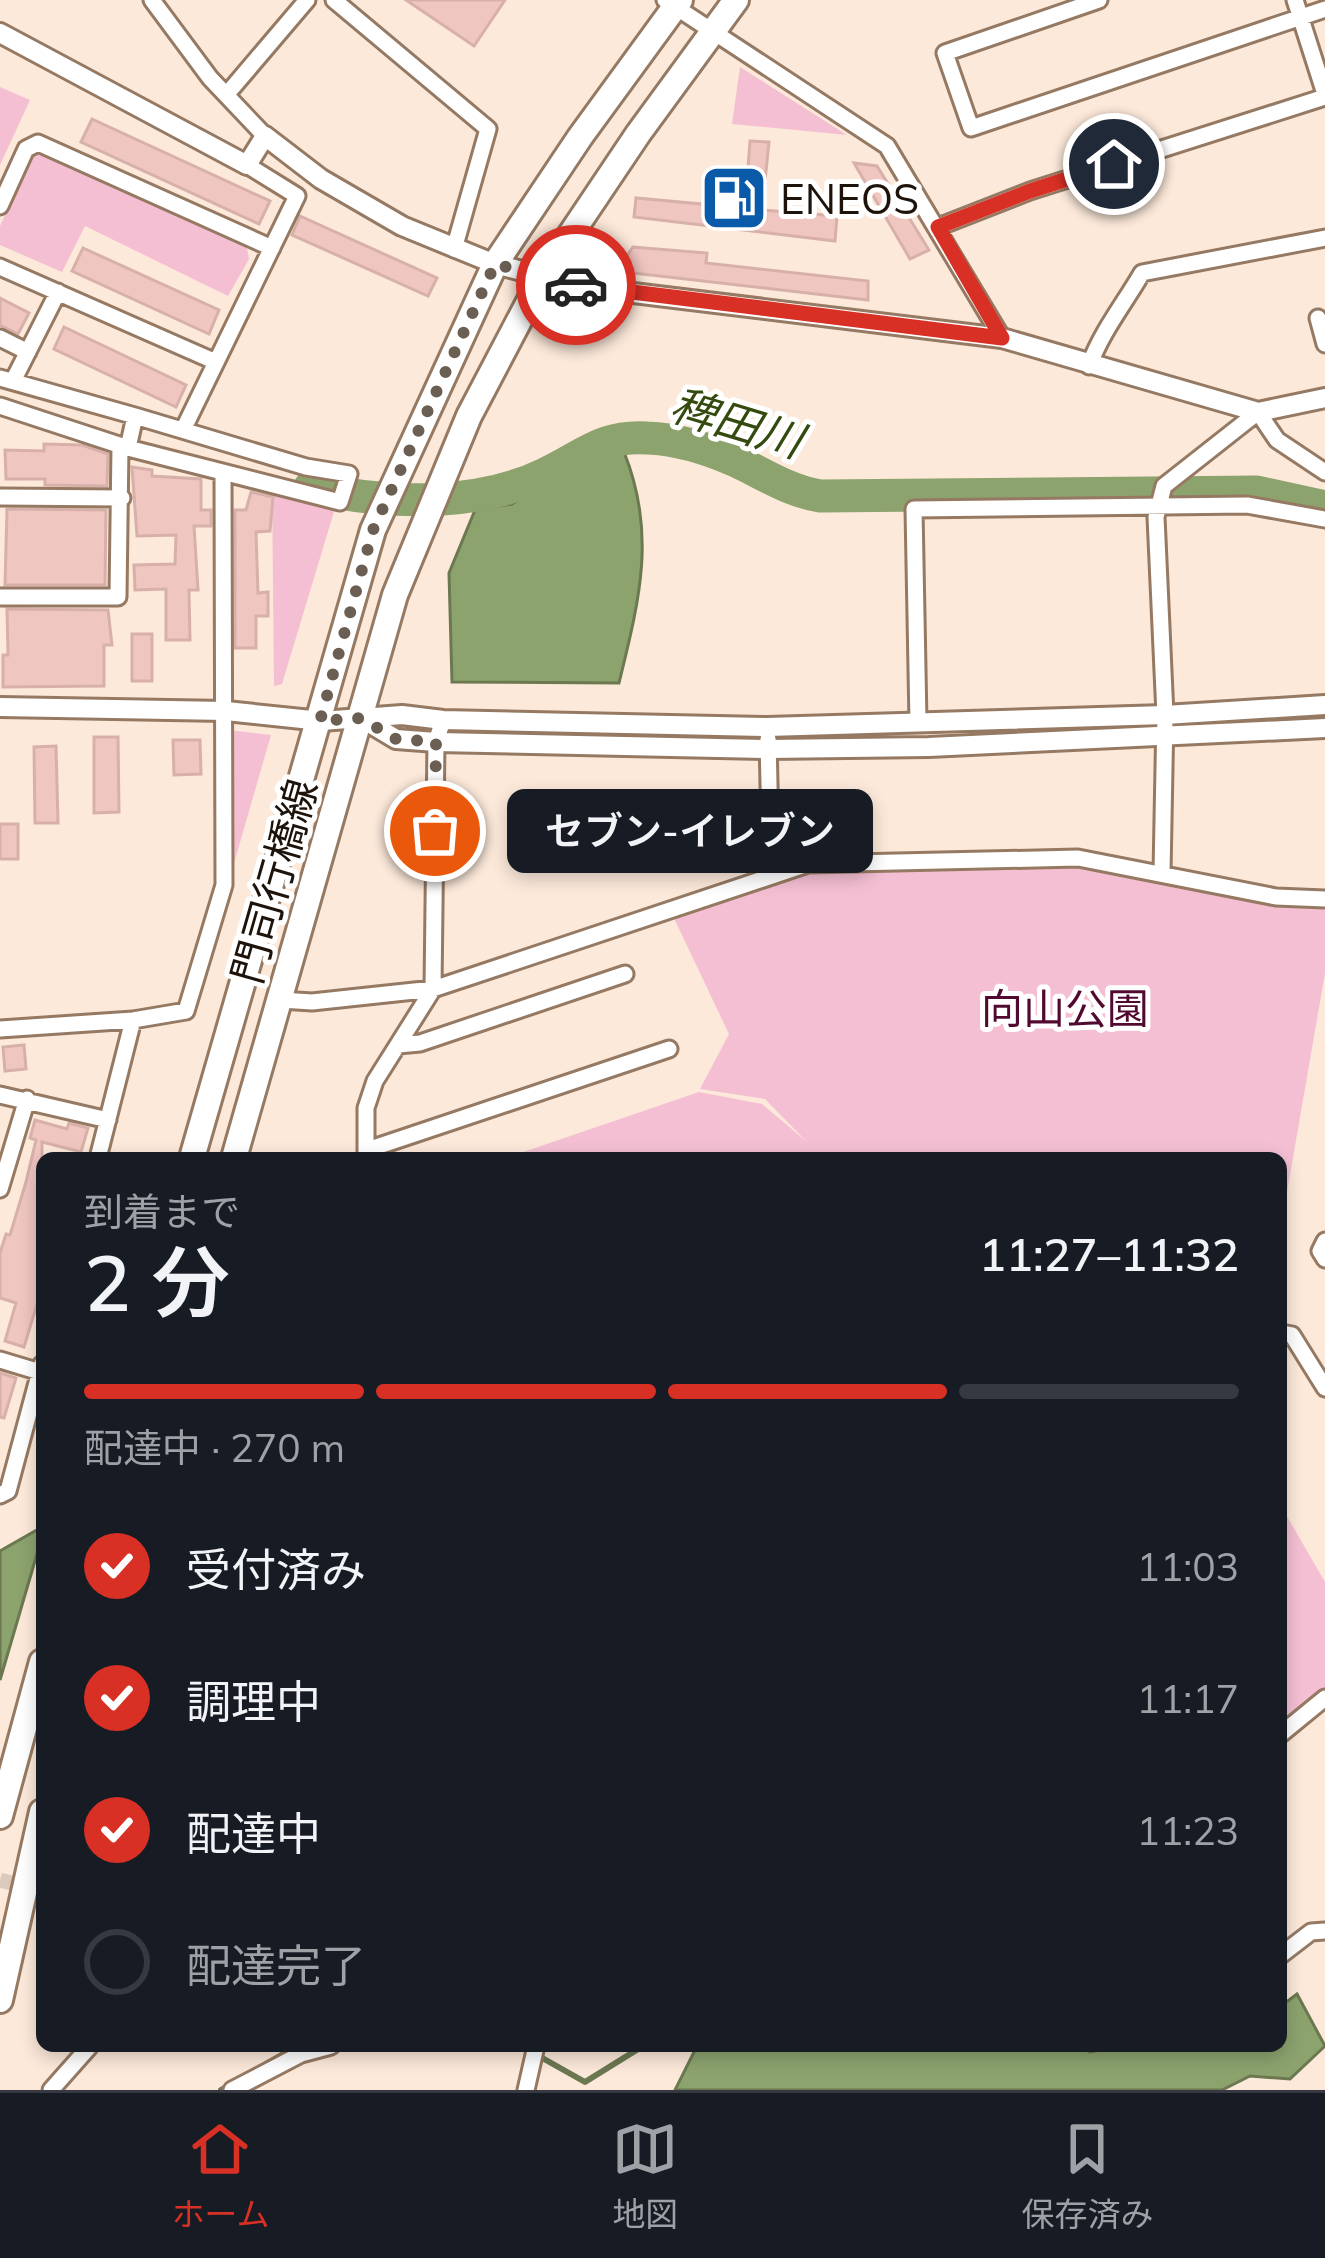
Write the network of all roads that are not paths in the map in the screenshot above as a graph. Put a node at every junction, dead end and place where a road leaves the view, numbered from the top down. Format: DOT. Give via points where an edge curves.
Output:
graph roads {
  1 [pos="152,0"];
  2 [pos="308,0"];
  3 [pos="334,0"];
  4 [pos="736,0"];
  5 [pos="1099,0"];
  6 [pos="673,2"];
  7 [pos="1298,8"];
  8 [pos="1325,9"];
  9 [pos="713,29"];
  10 [pos="0,33"];
  11 [pos="226,94"];
  12 [pos="1325,95"];
  13 [pos="265,136"];
  14 [pos="247,165"];
  15 [pos="0,206"];
  16 [pos="938,227"];
  17 [pos="1325,238"];
  18 [pos="272,248"];
  19 [pos="454,248"];
  20 [pos="495,264"];
  21 [pos="0,267"];
  22 [pos="542,277"];
  23 [pos="58,292"];
  24 [pos="1318,318"];
  25 [pos="0,338"];
  26 [pos="1002,338"];
  27 [pos="1325,344"];
  28 [pos="28,352"];
  29 [pos="216,362"];
  30 [pos="1089,366"];
  31 [pos="7,380"];
  32 [pos="1325,398"];
  33 [pos="0,406"];
  34 [pos="1258,412"];
  35 [pos="135,416"];
  36 [pos="183,430"];
  37 [pos="124,447"];
  38 [pos="1325,472"];
  39 [pos="223,473"];
  40 [pos="0,497"];
  41 [pos="122,498"];
  42 [pos="1158,508"];
  43 [pos="1325,519"];
  44 [pos="0,597"];
  45 [pos="1325,705"];
  46 [pos="0,707"];
  47 [pos="226,711"];
  48 [pos="361,718"];
  49 [pos="443,720"];
  50 [pos="320,721"];
  51 [pos="918,723"];
  52 [pos="1165,726"];
  53 [pos="767,727"];
  54 [pos="1325,728"];
  55 [pos="436,742"];
  56 [pos="768,749"];
  57 [pos="1162,873"];
  58 [pos="771,874"];
  59 [pos="1325,899"];
  60 [pos="626,974"];
  61 [pos="433,988"];
  62 [pos="280,1000"];
  63 [pos="133,1020"];
  64 [pos="0,1029"];
  65 [pos="398,1045"];
  66 [pos="669,1049"];
  67 [pos="0,1095"];
  68 [pos="27,1099"];
  69 [pos="108,1120"];
  70 [pos="100,1152"];
  71 [pos="194,1152"];
  72 [pos="235,1152"];
  73 [pos="366,1152"];
  74 [pos="372,1152"];
  75 [pos="0,1189"];
  76 [pos="1325,1241"];
  77 [pos="1325,1259"];
  78 [pos="1287,1334"];
  79 [pos="0,1360"];
  80 [pos="36,1367"];
  81 [pos="36,1387"];
  82 [pos="1325,1388"];
  83 [pos="0,1495"];
  84 [pos="36,1684"];
  85 [pos="1325,1698"];
  86 [pos="1287,1729"];
  87 [pos="0,1816"];
  88 [pos="36,1839"];
  89 [pos="1325,1931"];
  90 [pos="1287,1950"];
  91 [pos="0,2000"];
  92 [pos="85,2052"];
  93 [pos="308,2052"];
  94 [pos="535,2052"];
  95 [pos="51,2090"];
  96 [pos="232,2090"];
  97 [pos="526,2090"];
  1 -- 11 [label="street"];
  2 -- 11 [label="street"];
  3 -- 19 [label="street" via="488,129"];
  4 -- 9 [label="main road, 門司行橋線"];
  5 -- 7 [label="street" via="945,53 971,128"];
  6 -- 9 [label="street"];
  6 -- 20 [label="main road, 門司行橋線"];
  7 -- 8 [label="street"];
  7 -- 12 [label="street"];
  9 -- 16 [label="street" via="887,146"];
  9 -- 22 [label="main road, 門司行橋線"];
  10 -- 14 [label="street"];
  11 -- 13 [label="street"];
  12 -- 16 [label="street"];
  13 -- 14 [label="street"];
  13 -- 19 [label="street" via="321,179"];
  14 -- 18 [label="street" via="297,196"];
  15 -- 18 [label="street" via="26,149 38,143"];
  16 -- 26 [label="street"];
  17 -- 30 [label="street" via="1142,273"];
  18 -- 29 [label="street"];
  19 -- 20 [label="street"];
  20 -- 22 [label="street"];
  20 -- 50 [label="main road, 門司行橋線" via="373,530"];
  21 -- 23 [label="street"];
  22 -- 26 [label="street"];
  22 -- 48 [label="main road, 門司行橋線" via="469,416 394,595"];
  23 -- 28 [label="street"];
  23 -- 29 [label="street"];
  24 -- 27 [label="street"];
  25 -- 28 [label="street"];
  26 -- 30 [label="street"];
  28 -- 31 [label="street"];
  29 -- 36 [label="street"];
  30 -- 34 [label="street"];
  31 -- 35 [label="street"];
  32 -- 34 [label="street"];
  33 -- 37 [label="street"];
  34 -- 38 [label="street" via="1277,440"];
  34 -- 42 [label="street" via="1164,486"];
  35 -- 36 [label="street"];
  35 -- 37 [label="street"];
  36 -- 39 [label="street" via="350,474 340,502"];
  37 -- 39 [label="street"];
  37 -- 41 [label="street"];
  39 -- 47 [label="street"];
  40 -- 41 [label="street"];
  41 -- 44 [label="street" via="118,598"];
  42 -- 43 [label="street" via="1247,506"];
  42 -- 51 [label="street" via="914,509"];
  42 -- 52 [label="street"];
  45 -- 52 [label="street"];
  46 -- 47 [label="street"];
  47 -- 50 [label="street"];
  47 -- 63 [label="street" via="224,884 205,948 186,1011"];
  48 -- 49 [label="street"];
  48 -- 50 [label="street"];
  48 -- 55 [label="street" via="396,739"];
  48 -- 62 [label="main road, 門司行橋線"];
  49 -- 53 [label="street"];
  49 -- 55 [label="street"];
  50 -- 71 [label="main road, 門司行橋線"];
  51 -- 52 [label="street"];
  51 -- 53 [label="street"];
  52 -- 54 [label="street"];
  52 -- 56 [label="street"];
  52 -- 57 [label="street"];
  53 -- 56 [label="street"];
  55 -- 56 [label="street"];
  55 -- 61 [label="street"];
  56 -- 58 [label="street"];
  57 -- 58 [label="street" via="1078,858 808,864"];
  57 -- 59 [label="street"];
  58 -- 61 [label="street"];
  60 -- 65 [label="street"];
  61 -- 62 [label="street"];
  61 -- 65 [label="street"];
  62 -- 72 [label="main road, 門司行橋線"];
  63 -- 64 [label="street"];
  63 -- 69 [label="street"];
  65 -- 73 [label="street" via="366,1108"];
  66 -- 74 [label="street"];
  67 -- 68 [label="street"];
  68 -- 69 [label="street"];
  68 -- 75 [label="street"];
  69 -- 70 [label="street"];
  76 -- 77 [label="street"];
  78 -- 82 [label="street"];
  79 -- 80 [label="street"];
  81 -- 83 [label="street" via="8,1491"];
  84 -- 87 [label="main road"];
  85 -- 86 [label="street"];
  88 -- 91 [label="main road"];
  89 -- 90 [label="street"];
  92 -- 95 [label="street"];
  93 -- 96 [label="street"];
  94 -- 97 [label="street"];
}
